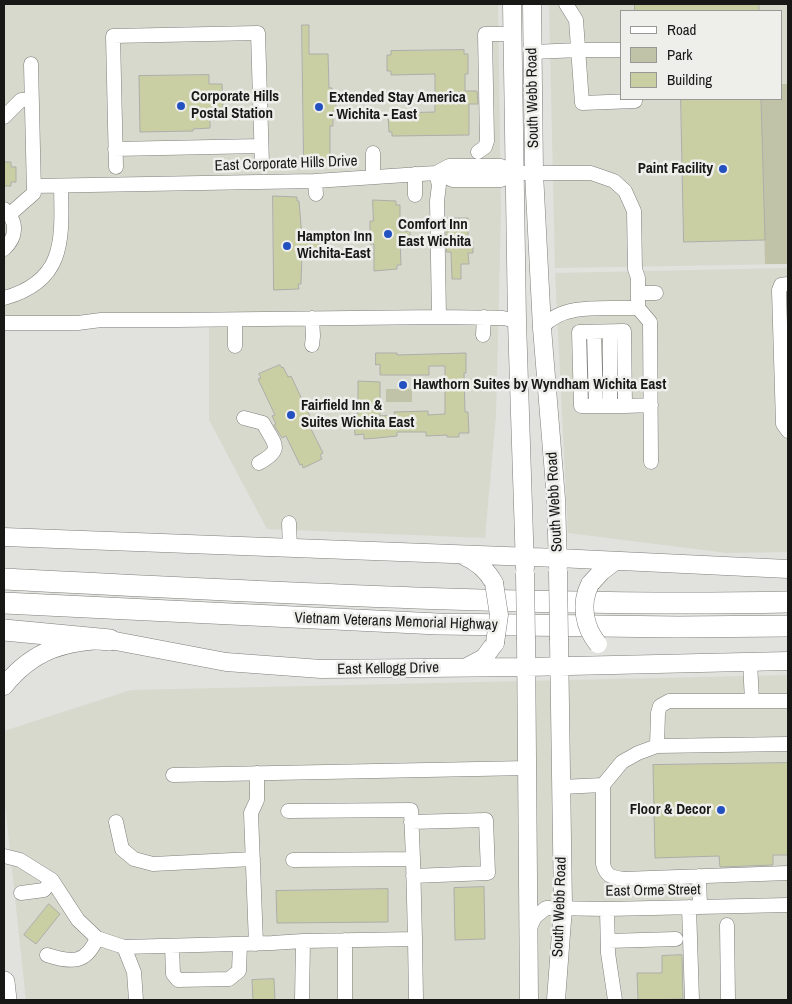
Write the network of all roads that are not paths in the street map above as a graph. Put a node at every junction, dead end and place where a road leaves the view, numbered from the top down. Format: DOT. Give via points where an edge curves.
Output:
graph roads {
  1 [pos="512,4"];
  2 [pos="532,4"];
  3 [pos="566,4"];
  4 [pos="512,34"];
  5 [pos="579,50"];
  6 [pos="620,50"];
  7 [pos="533,52"];
  8 [pos="31,64"];
  9 [pos="32,100"];
  10 [pos="635,100"];
  11 [pos="4,117"];
  12 [pos="261,146"];
  13 [pos="116,149"];
  14 [pos="478,152"];
  15 [pos="372,153"];
  16 [pos="262,164"];
  17 [pos="116,167"];
  18 [pos="534,172"];
  19 [pos="436,173"];
  20 [pos="515,173"];
  21 [pos="415,174"];
  22 [pos="373,177"];
  23 [pos="34,186"];
  24 [pos="61,186"];
  25 [pos="415,195"];
  26 [pos="7,211"];
  27 [pos="4,249"];
  28 [pos="788,284"];
  29 [pos="638,293"];
  30 [pos="656,293"];
  31 [pos="4,298"];
  32 [pos="638,308"];
  33 [pos="602,309"];
  34 [pos="439,316"];
  35 [pos="484,317"];
  36 [pos="312,318"];
  37 [pos="235,320"];
  38 [pos="517,321"];
  39 [pos="4,322"];
  40 [pos="542,328"];
  41 [pos="603,332"];
  42 [pos="483,335"];
  43 [pos="312,345"];
  44 [pos="235,346"];
  45 [pos="651,405"];
  46 [pos="610,406"];
  47 [pos="625,406"];
  48 [pos="244,418"];
  49 [pos="788,431"];
  50 [pos="651,462"];
  51 [pos="259,464"];
  52 [pos="289,523"];
  53 [pos="4,538"];
  54 [pos="290,548"];
  55 [pos="461,554"];
  56 [pos="615,561"];
  57 [pos="558,564"];
  58 [pos="525,565"];
  59 [pos="788,569"];
  60 [pos="4,579"];
  61 [pos="788,602"];
  62 [pos="4,603"];
  63 [pos="788,626"];
  64 [pos="4,630"];
  65 [pos="110,640"];
  66 [pos="788,661"];
  67 [pos="750,662"];
  68 [pos="627,664"];
  69 [pos="560,666"];
  70 [pos="526,667"];
  71 [pos="464,668"];
  72 [pos="4,686"];
  73 [pos="752,701"];
  74 [pos="788,701"];
  75 [pos="788,744"];
  76 [pos="657,746"];
  77 [pos="528,768"];
  78 [pos="256,774"];
  79 [pos="173,775"];
  80 [pos="603,785"];
  81 [pos="561,787"];
  82 [pos="288,811"];
  83 [pos="116,822"];
  84 [pos="411,822"];
  85 [pos="4,856"];
  86 [pos="253,859"];
  87 [pos="413,859"];
  88 [pos="293,860"];
  89 [pos="788,873"];
  90 [pos="413,876"];
  91 [pos="699,876"];
  92 [pos="52,880"];
  93 [pos="21,893"];
  94 [pos="788,905"];
  95 [pos="563,907"];
  96 [pos="694,907"];
  97 [pos="607,909"];
  98 [pos="727,925"];
  99 [pos="529,929"];
  100 [pos="97,938"];
  101 [pos="416,938"];
  102 [pos="676,939"];
  103 [pos="345,940"];
  104 [pos="303,941"];
  105 [pos="608,941"];
  106 [pos="240,944"];
  107 [pos="256,944"];
  108 [pos="172,946"];
  109 [pos="124,947"];
  110 [pos="47,955"];
  111 [pos="4,982"];
  112 [pos="6,1000"];
  113 [pos="136,1000"];
  114 [pos="302,1000"];
  115 [pos="345,1000"];
  116 [pos="416,1000"];
  117 [pos="529,1000"];
  118 [pos="556,1000"];
  119 [pos="615,1000"];
  120 [pos="692,1000"];
  121 [pos="728,1000"];
  1 -- 4 [label="main road, South Webb Road"];
  2 -- 7 [label="main road, South Webb Road"];
  3 -- 5 [label="street" via="576,20"];
  4 -- 14 [label="street" via="485,34 487,141"];
  4 -- 20 [label="main road, South Webb Road"];
  5 -- 6 [label="street"];
  5 -- 7 [label="street"];
  5 -- 10 [label="street" via="582,103"];
  7 -- 18 [label="main road, South Webb Road"];
  8 -- 9 [label="street"];
  9 -- 11 [label="street" via="21,100"];
  9 -- 23 [label="street"];
  12 -- 13 [label="street"];
  12 -- 13 [label="street" via="258,33 113,36"];
  12 -- 16 [label="street"];
  13 -- 17 [label="street"];
  15 -- 22 [label="street"];
  18 -- 20 [label="street, East Corporate Hills Drive"];
  18 -- 29 [label="street, East Corporate Hills Drive" via="591,173 608,178 625,191 634,211"];
  18 -- 40 [label="main road, South Webb Road"];
  19 -- 20 [label="street, East Corporate Hills Drive" via="453,180 501,180"];
  19 -- 21 [label="street, East Corporate Hills Drive"];
  19 -- 34 [label="street" via="440,185"];
  20 -- 38 [label="main road, South Webb Road"];
  21 -- 22 [label="street, East Corporate Hills Drive"];
  21 -- 25 [label="street"];
  22 -- 24 [label="street, East Corporate Hills Drive" via="315,188"];
  23 -- 24 [label="street, East Corporate Hills Drive"];
  23 -- 26 [label="street" via="34,193"];
  24 -- 31 [label="street" via="61,240 57,255 36,284 20,294"];
  26 -- 27 [label="street" via="13,221 13,236"];
  28 -- 49 [label="street" via="781,285 779,290 783,424"];
  29 -- 30 [label="street"];
  29 -- 32 [label="street, East Corporate Hills Drive"];
  32 -- 33 [label="street"];
  32 -- 45 [label="street" via="650,322"];
  33 -- 40 [label="street" via="567,311 551,318"];
  33 -- 41 [label="street"];
  34 -- 35 [label="street"];
  34 -- 36 [label="street"];
  35 -- 38 [label="street"];
  35 -- 42 [label="street"];
  36 -- 37 [label="street"];
  36 -- 43 [label="street"];
  37 -- 39 [label="street"];
  37 -- 44 [label="street"];
  38 -- 58 [label="main road, South Webb Road"];
  40 -- 57 [label="main road, South Webb Road"];
  41 -- 46 [label="street"];
  41 -- 46 [label="street" via="596,406"];
  41 -- 47 [label="street" via="624,331"];
  45 -- 47 [label="street"];
  45 -- 50 [label="street"];
  46 -- 47 [label="street"];
  48 -- 51 [label="street" via="264,423 275,446 275,452"];
  52 -- 54 [label="street"];
  53 -- 54 [label="main road"];
  54 -- 55 [label="main road"];
  55 -- 58 [label="main road"];
  55 -- 71 [label="main road, bridge" via="489,573 494,583 499,615 495,644 484,658"];
  56 -- 57 [label="main road"];
  56 -- 59 [label="main road"];
  56 -- 68 [label="main road, bridge" via="590,584 584,602 586,622 588,631 598,644 610,656"];
  57 -- 58 [label="main road"];
  57 -- 69 [label="main road, South Webb Road, bridge"];
  58 -- 70 [label="main road, South Webb Road, bridge"];
  60 -- 61 [label="highway, Vietnam Veterans Memorial Highway" via="428,599"];
  62 -- 63 [label="highway, Vietnam Veterans Memorial Highway" via="429,624"];
  64 -- 65 [label="highway"];
  65 -- 71 [label="main road, East Kellogg Drive" via="209,660 269,666"];
  65 -- 72 [label="main road, East Kellogg Drive" via="76,642 52,648 20,668"];
  66 -- 67 [label="main road, East Kellogg Drive"];
  67 -- 68 [label="main road, East Kellogg Drive"];
  67 -- 73 [label="street"];
  68 -- 69 [label="main road, East Kellogg Drive"];
  69 -- 70 [label="main road, East Kellogg Drive"];
  69 -- 81 [label="main road, South Webb Road"];
  70 -- 71 [label="main road, East Kellogg Drive"];
  70 -- 77 [label="main road, South Webb Road"];
  73 -- 74 [label="street"];
  73 -- 76 [label="street" via="669,701 660,706 658,713"];
  75 -- 76 [label="street"];
  76 -- 80 [label="street" via="622,762"];
  77 -- 78 [label="street"];
  77 -- 99 [label="main road, South Webb Road"];
  78 -- 79 [label="street"];
  78 -- 86 [label="street" via="257,800 251,813"];
  80 -- 81 [label="street"];
  80 -- 91 [label="street" via="604,864 611,877"];
  81 -- 95 [label="main road, South Webb Road"];
  82 -- 84 [label="street" via="411,810"];
  83 -- 86 [label="street" via="122,849 134,859 152,864"];
  84 -- 87 [label="street"];
  84 -- 90 [label="street" via="486,820 488,873"];
  85 -- 92 [label="street" via="20,860"];
  86 -- 107 [label="street"];
  87 -- 88 [label="street"];
  87 -- 90 [label="street"];
  89 -- 91 [label="street"];
  90 -- 101 [label="street"];
  91 -- 96 [label="street"];
  92 -- 93 [label="street" via="44,890"];
  92 -- 100 [label="street" via="78,920"];
  94 -- 96 [label="street, East Orme Street"];
  95 -- 97 [label="street, East Orme Street"];
  95 -- 99 [label="street, East Orme Street" via="546,908"];
  95 -- 118 [label="main road, South Webb Road"];
  96 -- 97 [label="street, East Orme Street"];
  96 -- 120 [label="street"];
  97 -- 105 [label="street"];
  98 -- 121 [label="street"];
  99 -- 117 [label="main road, South Webb Road"];
  100 -- 109 [label="street"];
  100 -- 110 [label="street" via="92,950 81,959 63,960"];
  101 -- 103 [label="street"];
  101 -- 116 [label="street"];
  102 -- 105 [label="street"];
  103 -- 104 [label="street"];
  103 -- 115 [label="street"];
  104 -- 107 [label="street"];
  104 -- 114 [label="street"];
  105 -- 119 [label="street"];
  106 -- 107 [label="street"];
  106 -- 108 [label="street"];
  106 -- 108 [label="street" via="239,971 229,979 178,980 173,974"];
  108 -- 109 [label="street"];
  109 -- 113 [label="street" via="134,972"];
  111 -- 112 [label="highway"];
}
